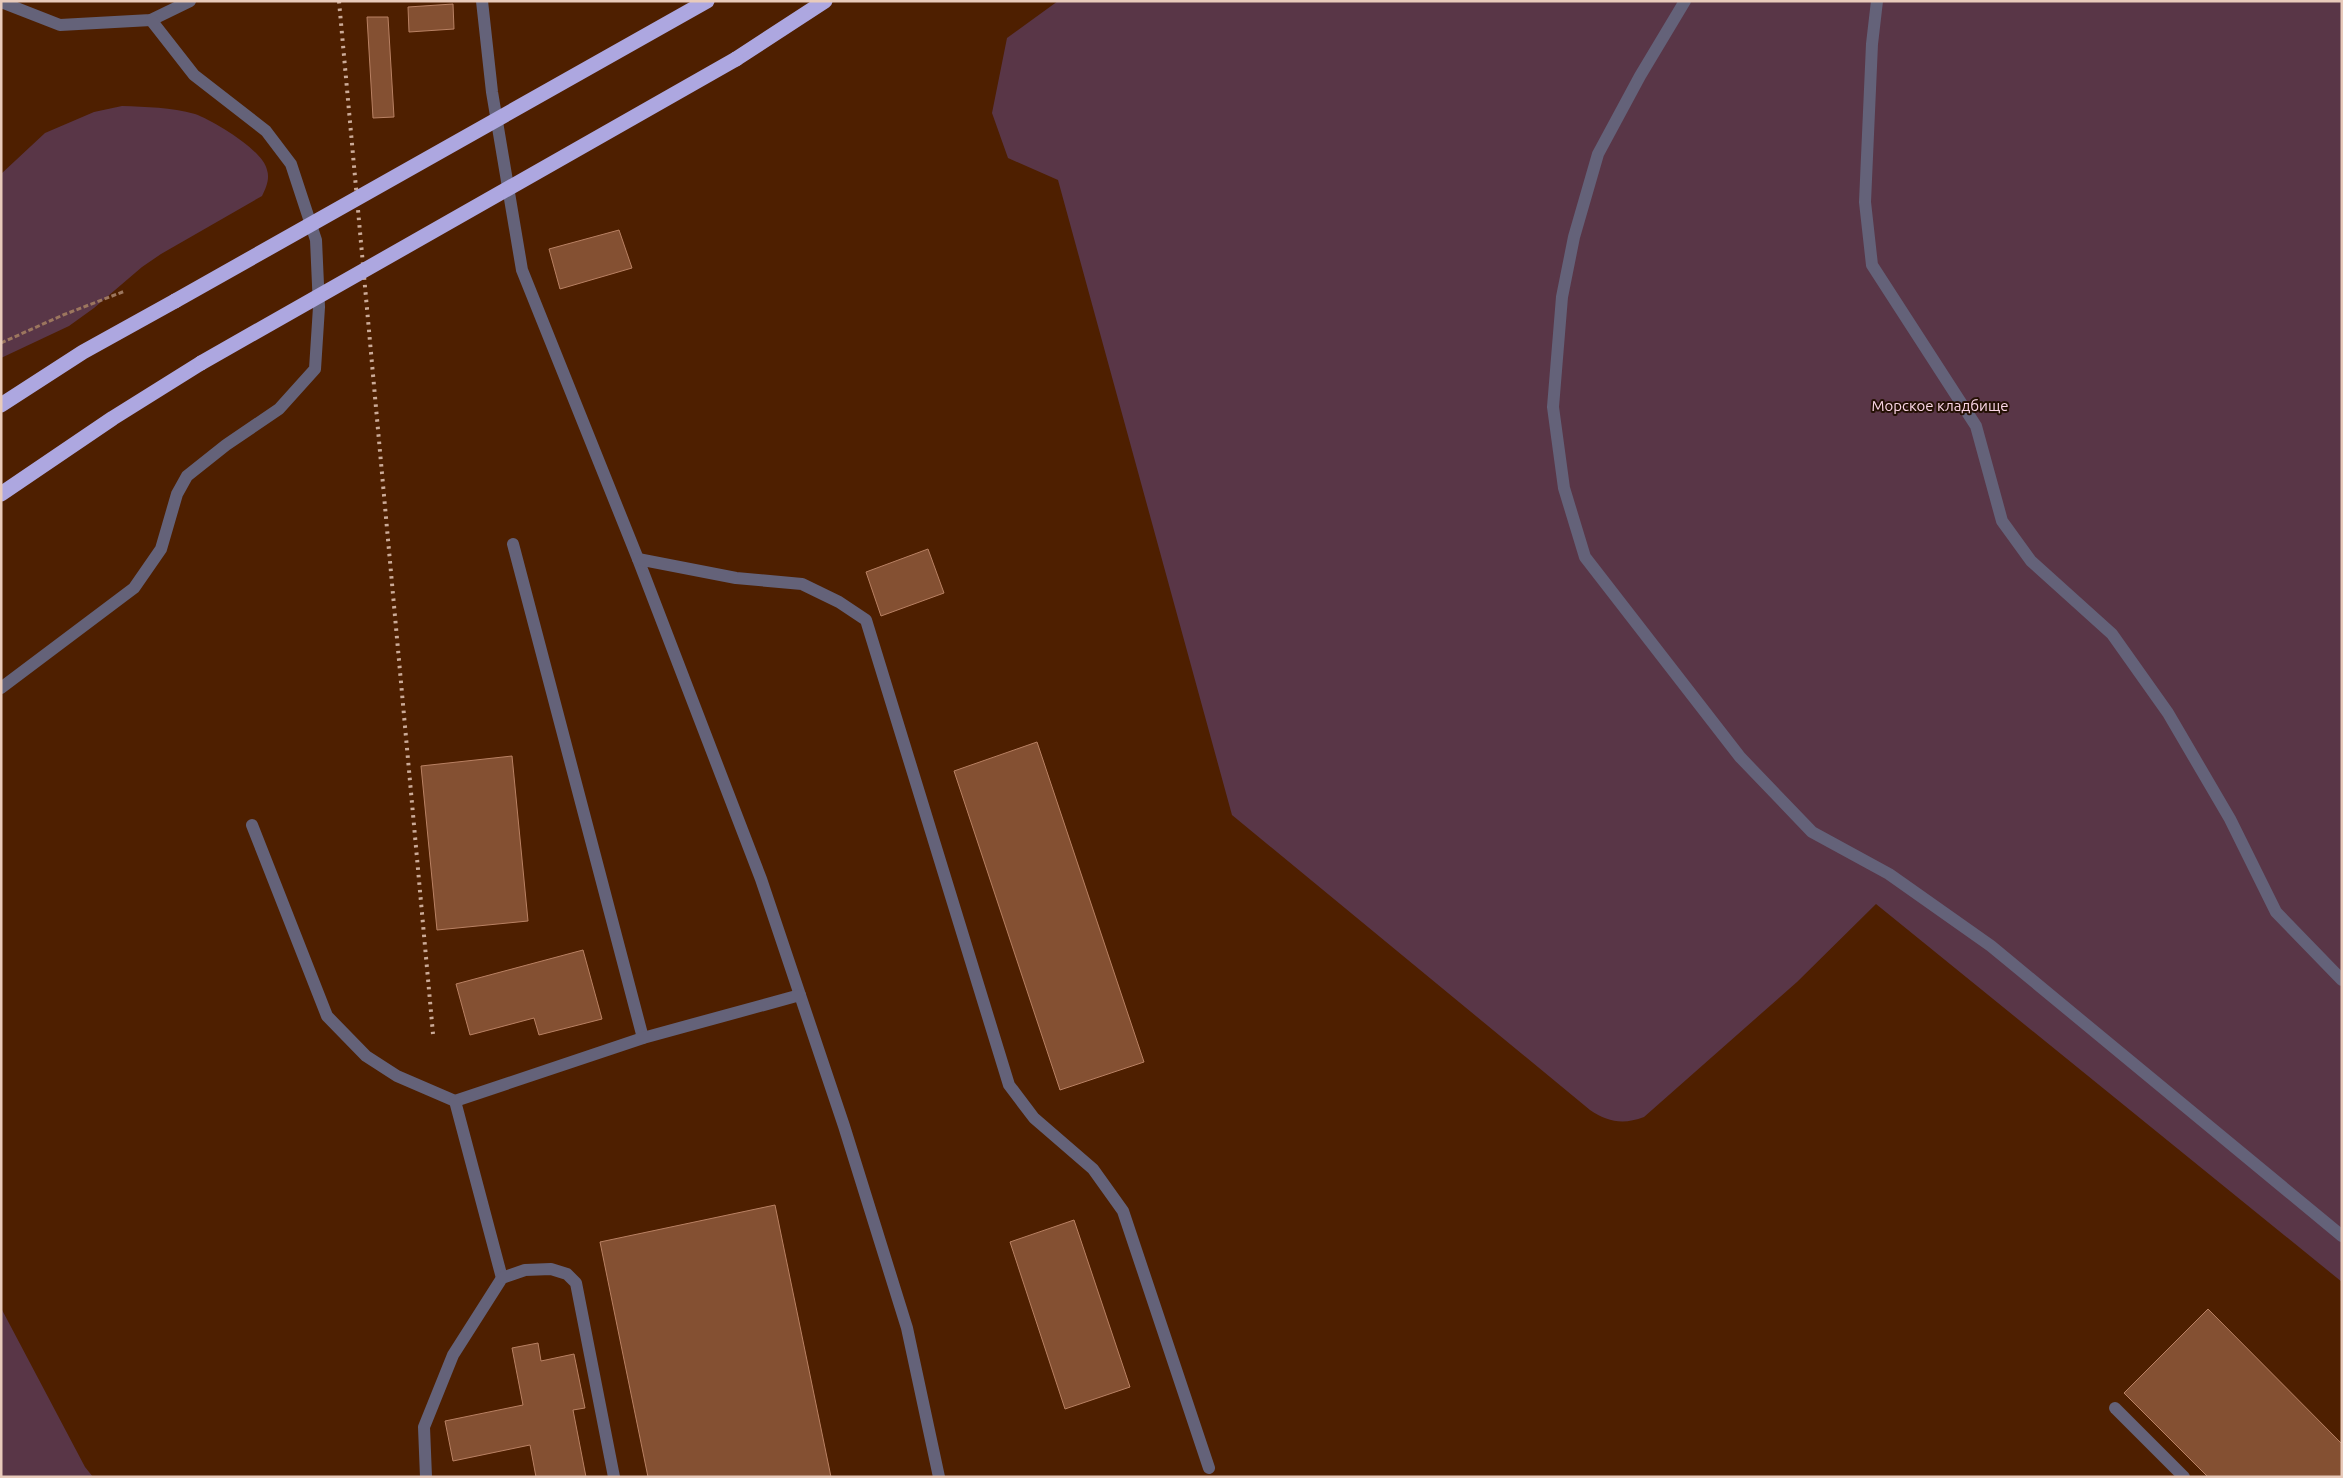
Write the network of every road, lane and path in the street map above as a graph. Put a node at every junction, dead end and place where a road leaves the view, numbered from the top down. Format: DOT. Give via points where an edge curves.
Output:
graph roads {
  1 [pos="190,1"];
  2 [pos="482,1"];
  3 [pos="706,1"];
  4 [pos="825,1"];
  5 [pos="1685,1"];
  6 [pos="1877,1"];
  7 [pos="1,2"];
  8 [pos="151,20"];
  9 [pos="126,290"];
  10 [pos="1,343"];
  11 [pos="1,405"];
  12 [pos="1,494"];
  13 [pos="513,544"];
  14 [pos="638,559"];
  15 [pos="1,688"];
  16 [pos="252,825"];
  17 [pos="2342,980"];
  18 [pos="800,995"];
  19 [pos="643,1038"];
  20 [pos="455,1101"];
  21 [pos="2342,1236"];
  22 [pos="502,1278"];
  23 [pos="2115,1408"];
  24 [pos="1209,1468"];
  25 [pos="426,1477"];
  26 [pos="614,1477"];
  27 [pos="939,1477"];
  28 [pos="2184,1477"];
  1 -- 8 [label="street"];
  2 -- 14 [label="street" via="492,92 522,270"];
  3 -- 11 [label="highway, bridge" via="84,352"];
  4 -- 12 [label="highway, bridge" via="736,59 201,363"];
  5 -- 21 [label="street" via="1598,154 1574,237 1562,297 1553,407 1564,488 1585,557 1740,757 1812,832 1889,874 1991,946"];
  6 -- 17 [label="street" via="1865,202 1872,265 1976,426 2002,521 2031,561 2112,634 2168,713 2226,811 2276,912"];
  7 -- 8 [label="street" via="60,25"];
  8 -- 15 [label="street" via="194,74 266,131 291,164 316,240 319,307 315,369 278,408 186,476 177,494 161,549 134,588"];
  9 -- 10 [label="path"];
  13 -- 19 [label="street"];
  14 -- 18 [label="street" via="761,878"];
  14 -- 24 [label="street" via="736,578 802,584 866,620 1009,1085 1034,1118 1093,1168 1122,1211"];
  16 -- 20 [label="street" via="327,1016 366,1056 397,1076"];
  18 -- 19 [label="street"];
  18 -- 27 [label="street" via="907,1328"];
  19 -- 20 [label="street"];
  20 -- 22 [label="street"];
  22 -- 25 [label="street" via="453,1355 424,1427"];
  22 -- 26 [label="street" via="525,1270 551,1269 567,1274 576,1283"];
  23 -- 28 [label="street"];
}
